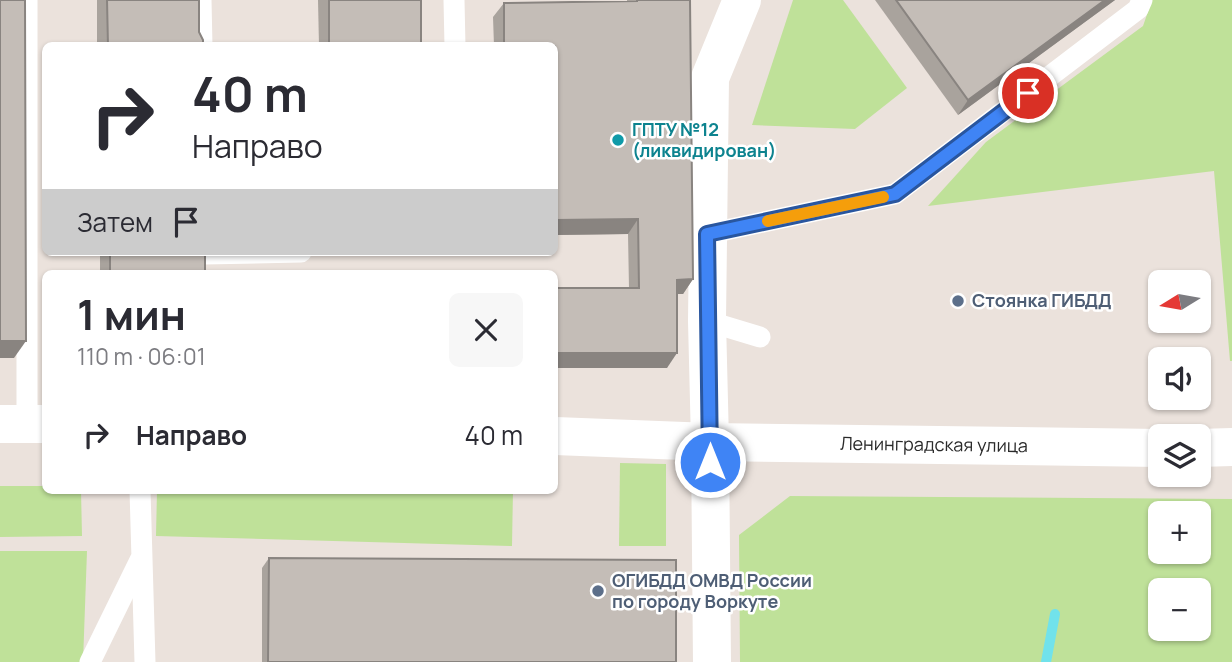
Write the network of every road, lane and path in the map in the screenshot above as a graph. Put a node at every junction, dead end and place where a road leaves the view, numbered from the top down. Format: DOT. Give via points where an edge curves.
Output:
graph roads {
  1 [pos="27,0"];
  2 [pos="201,0"];
  3 [pos="454,0"];
  4 [pos="742,0"];
  5 [pos="1142,0"];
  6 [pos="202,42"];
  7 [pos="455,42"];
  8 [pos="707,234"];
  9 [pos="252,256"];
  10 [pos="204,260"];
  11 [pos="707,321"];
  12 [pos="760,337"];
  13 [pos="24,424"];
  14 [pos="558,436"];
  15 [pos="710,442"];
  16 [pos="1232,447"];
  17 [pos="1148,448"];
  18 [pos="1211,448"];
  19 [pos="140,494"];
  20 [pos="142,555"];
  21 [pos="90,662"];
  22 [pos="145,662"];
  23 [pos="712,662"];
  1 -- 13 [label="lane"];
  2 -- 6 [label="lane"];
  3 -- 7 [label="lane"];
  4 -- 8 [label="street" via="710,78"];
  5 -- 8 [label="lane" via="1138,9 895,194"];
  8 -- 11 [label="street"];
  9 -- 10 [label="lane"];
  11 -- 12 [label="lane"];
  11 -- 15 [label="street"];
  14 -- 15 [label="street, Ленинградская улица"];
  15 -- 17 [label="street, Ленинградская улица"];
  15 -- 23 [label="street"];
  16 -- 18 [label="street"];
  19 -- 20 [label="lane"];
  20 -- 21 [label="lane"];
  20 -- 22 [label="lane"];
}
